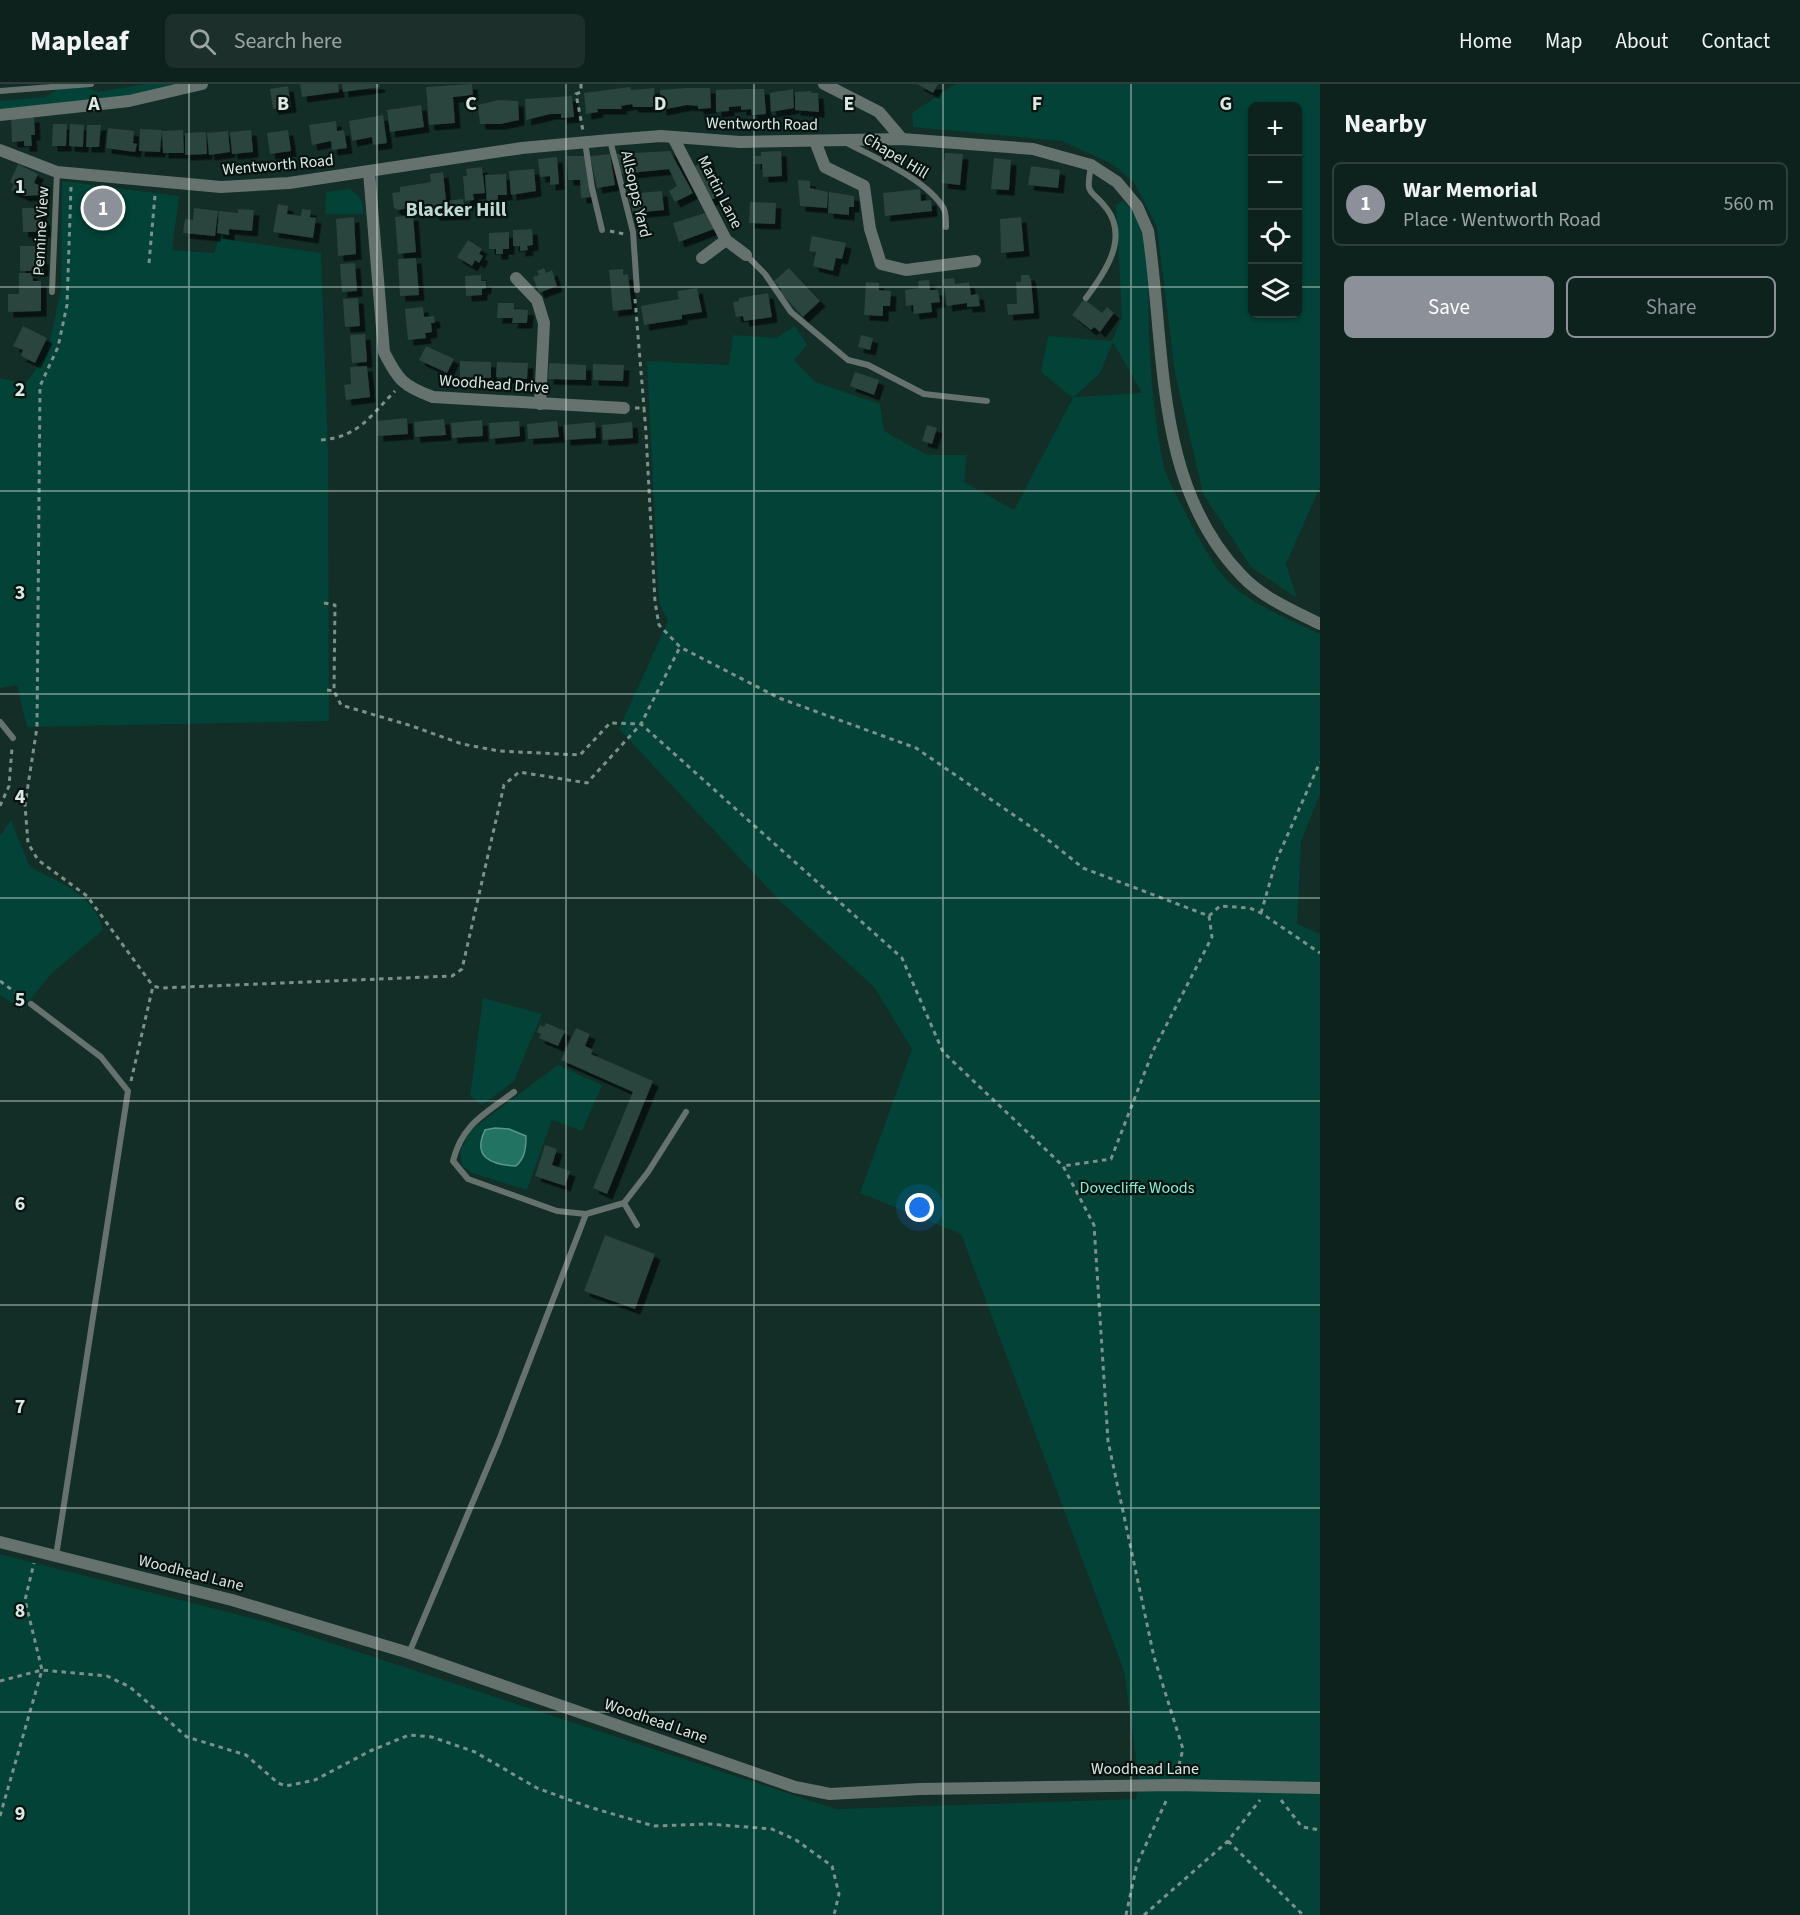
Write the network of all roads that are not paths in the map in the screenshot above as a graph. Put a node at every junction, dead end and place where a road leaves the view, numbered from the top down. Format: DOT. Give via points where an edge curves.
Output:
graph roads {
  1 [pos="91,84"];
  2 [pos="202,84"];
  3 [pos="824,84"];
  4 [pos="0,91"];
  5 [pos="0,115"];
  6 [pos="673,137"];
  7 [pos="902,139"];
  8 [pos="610,140"];
  9 [pos="815,141"];
  10 [pos="844,141"];
  11 [pos="585,142"];
  12 [pos="0,150"];
  13 [pos="1091,165"];
  14 [pos="57,172"];
  15 [pos="369,172"];
  16 [pos="946,228"];
  17 [pos="602,230"];
  18 [pos="726,240"];
  19 [pos="746,255"];
  20 [pos="702,258"];
  21 [pos="975,261"];
  22 [pos="516,278"];
  23 [pos="638,290"];
  24 [pos="52,292"];
  25 [pos="1086,298"];
  26 [pos="987,401"];
  27 [pos="540,404"];
  28 [pos="624,408"];
  29 [pos="1320,624"];
  30 [pos="0,722"];
  31 [pos="13,738"];
  32 [pos="31,1004"];
  33 [pos="514,1092"];
  34 [pos="686,1112"];
  35 [pos="624,1203"];
  36 [pos="586,1214"];
  37 [pos="637,1225"];
  38 [pos="0,1542"];
  39 [pos="56,1556"];
  40 [pos="409,1653"];
  41 [pos="1320,1788"];
  1 -- 4 [label="lane"];
  2 -- 5 [label="street" via="129,101"];
  3 -- 7 [label="street" via="879,111"];
  6 -- 8 [label="street, Wentworth Road"];
  6 -- 9 [label="street, Wentworth Road" via="740,142"];
  6 -- 18 [label="street, Martin Lane"];
  7 -- 10 [label="street, Wentworth Road"];
  7 -- 13 [label="street, Wentworth Road" via="1033,149"];
  8 -- 11 [label="street, Wentworth Road"];
  8 -- 23 [label="lane, Allsopps Yard" via="633,232"];
  9 -- 10 [label="street, Wentworth Road"];
  9 -- 21 [label="street" via="825,167 864,186 870,229 881,264 906,270"];
  10 -- 16 [label="lane, Chapel Hill" via="909,176 945,210"];
  11 -- 15 [label="street, Wentworth Road"];
  11 -- 17 [label="lane"];
  12 -- 14 [label="street, Wentworth Road"];
  13 -- 25 [label="lane" via="1087,186 1109,211 1116,229 1105,272"];
  13 -- 29 [label="street, Wentworth Road" via="1117,182 1137,206 1148,231 1168,422 1180,468 1209,534 1258,590"];
  14 -- 15 [label="street, Wentworth Road" via="221,187"];
  14 -- 24 [label="lane, Pennine View"];
  15 -- 27 [label="street, Woodhead Drive" via="384,352 397,378 409,389 433,397"];
  18 -- 19 [label="street, Martin Lane"];
  18 -- 20 [label="street"];
  19 -- 26 [label="lane" via="765,274 791,312 848,360 868,365 924,394"];
  22 -- 27 [label="street" via="537,300 543,323"];
  27 -- 28 [label="street, Woodhead Drive"];
  30 -- 31 [label="lane"];
  32 -- 39 [label="lane" via="100,1057 128,1091"];
  33 -- 36 [label="lane" via="476,1120 458,1140 453,1161 468,1179 557,1211"];
  34 -- 35 [label="lane"];
  35 -- 36 [label="lane"];
  35 -- 37 [label="lane"];
  36 -- 40 [label="lane" via="499,1440"];
  38 -- 39 [label="street, Woodhead Lane"];
  39 -- 40 [label="street, Woodhead Lane" via="232,1600"];
  40 -- 41 [label="street, Woodhead Lane" via="795,1787 830,1794 1174,1785"];
}
